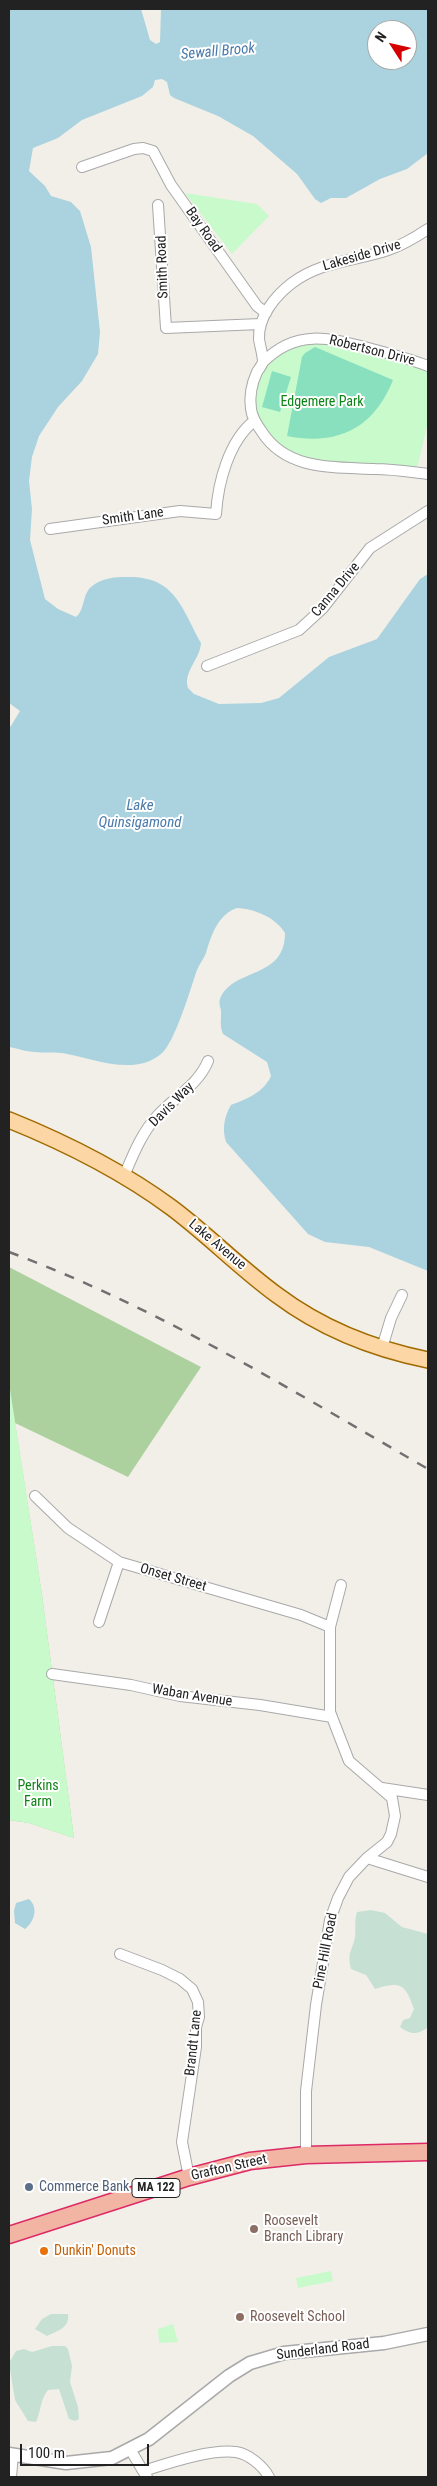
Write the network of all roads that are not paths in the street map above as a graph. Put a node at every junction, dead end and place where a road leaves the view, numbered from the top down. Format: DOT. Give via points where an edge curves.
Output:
graph roads {
  1 [pos="82,167"];
  2 [pos="158,205"];
  3 [pos="428,228"];
  4 [pos="266,313"];
  5 [pos="260,324"];
  6 [pos="263,362"];
  7 [pos="428,366"];
  8 [pos="254,421"];
  9 [pos="428,474"];
  10 [pos="428,511"];
  11 [pos="50,529"];
  12 [pos="207,666"];
  13 [pos="208,1061"];
  14 [pos="9,1120"];
  15 [pos="124,1176"];
  16 [pos="402,1295"];
  17 [pos="382,1348"];
  18 [pos="428,1360"];
  19 [pos="35,1496"];
  20 [pos="118,1562"];
  21 [pos="341,1585"];
  22 [pos="99,1622"];
  23 [pos="330,1627"];
  24 [pos="52,1674"];
  25 [pos="332,1718"];
  26 [pos="382,1788"];
  27 [pos="428,1795"];
  28 [pos="367,1858"];
  29 [pos="428,1877"];
  30 [pos="120,1954"];
  31 [pos="428,2152"];
  32 [pos="306,2155"];
  33 [pos="189,2177"];
  34 [pos="9,2235"];
  35 [pos="428,2334"];
  36 [pos="130,2449"];
  37 [pos="11,2454"];
  38 [pos="145,2474"];
  39 [pos="11,2477"];
  40 [pos="269,2477"];
  1 -- 4 [label="street, Bay Road" via="143,148 153,151 171,185 257,306"];
  2 -- 5 [label="street, Smith Road" via="166,328"];
  3 -- 4 [label="street, Lakeside Drive" via="390,250 327,264 303,276 282,292"];
  4 -- 5 [label="street, Lakeside Drive"];
  5 -- 6 [label="street"];
  6 -- 7 [label="street, Robertson Drive" via="293,342 322,338"];
  6 -- 8 [label="street" via="251,393"];
  8 -- 9 [label="street" via="271,445 298,461"];
  8 -- 11 [label="street, Smith Lane" via="241,431 234,445 216,514 180,511"];
  10 -- 12 [label="street, Canna Drive" via="370,548 323,608 299,630"];
  13 -- 15 [label="street, Davis Way" via="196,1081 152,1122"];
  14 -- 15 [label="main road, Lake Avenue" via="64,1144"];
  15 -- 17 [label="main road, Lake Avenue" via="186,1218 284,1300 332,1329"];
  16 -- 17 [label="street"];
  17 -- 18 [label="main road, Lake Avenue"];
  19 -- 20 [label="street, Onset Street" via="68,1528"];
  20 -- 22 [label="street"];
  20 -- 23 [label="street, Onset Street" via="295,1613"];
  21 -- 23 [label="street, Pine Hill Road"];
  23 -- 25 [label="street, Pine Hill Road" via="328,1698"];
  24 -- 25 [label="street, Waban Avenue"];
  25 -- 26 [label="street, Pine Hill Road" via="349,1761"];
  26 -- 27 [label="street"];
  26 -- 28 [label="street, Pine Hill Road" via="394,1804 394,1825 387,1842"];
  28 -- 29 [label="street"];
  28 -- 32 [label="street, Pine Hill Road" via="342,1887 330,1920 306,2091"];
  30 -- 33 [label="street, Brandt Lane" via="180,1979 192,1989 198,2002 196,2047 182,2142"];
  31 -- 32 [label="highway, Grafton Street / MA 122"];
  32 -- 33 [label="highway, Grafton Street / MA 122" via="250,2161"];
  33 -- 34 [label="highway, Grafton Street / MA 122"];
  35 -- 36 [label="street, Sunderland Road" via="371,2345 284,2353 250,2364 229,2376 149,2439"];
  36 -- 37 [label="street, Sunderland Road" via="112,2458 66,2463"];
  36 -- 38 [label="street"];
  37 -- 39 [label="street"];
  38 -- 40 [label="street" via="203,2455 235,2452 261,2466"];
}
